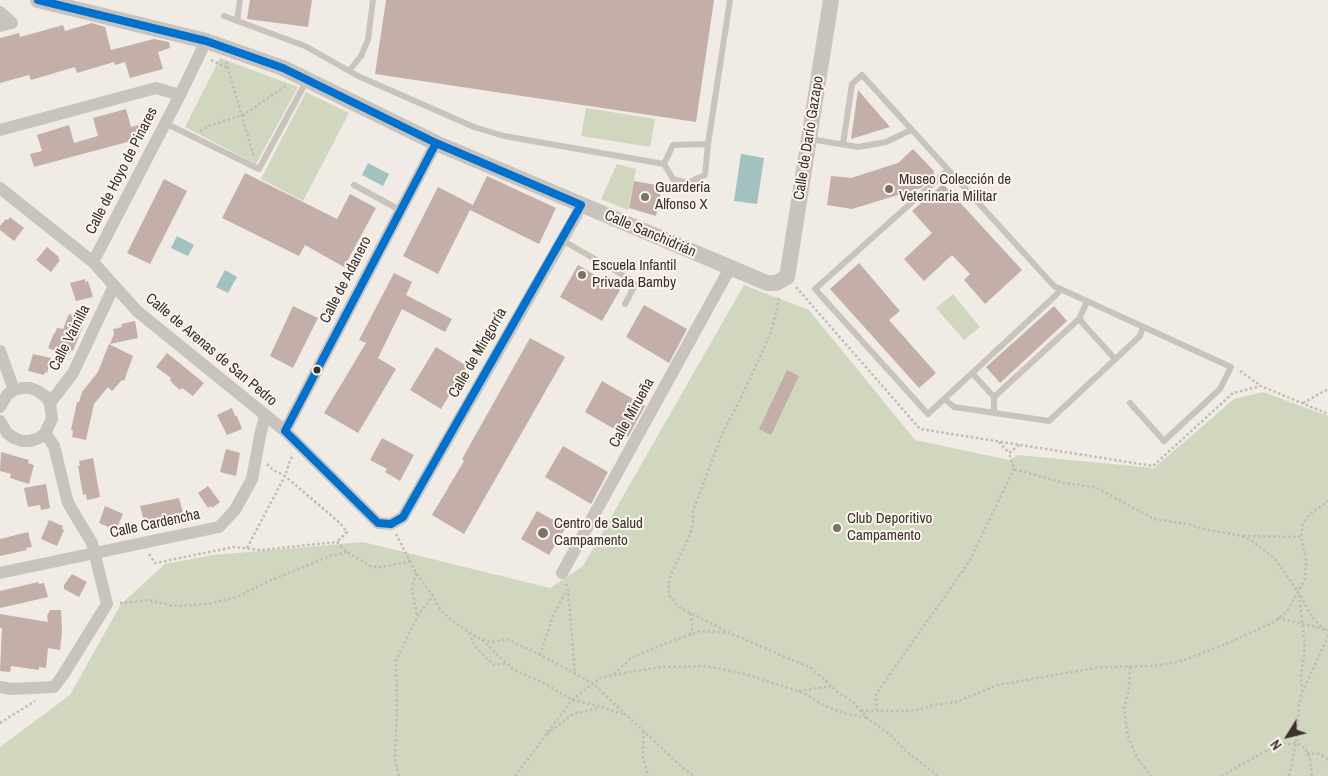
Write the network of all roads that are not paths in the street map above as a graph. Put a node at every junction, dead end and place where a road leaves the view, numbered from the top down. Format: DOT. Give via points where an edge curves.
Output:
graph roads {
  1 [pos="38,0"];
  2 [pos="240,0"];
  3 [pos="374,0"];
  4 [pos="730,0"];
  5 [pos="831,0"];
  6 [pos="0,12"];
  7 [pos="224,16"];
  8 [pos="237,21"];
  9 [pos="0,26"];
  10 [pos="206,41"];
  11 [pos="348,71"];
  12 [pos="303,77"];
  13 [pos="180,95"];
  14 [pos="165,123"];
  15 [pos="0,130"];
  16 [pos="911,130"];
  17 [pos="809,139"];
  18 [pos="436,143"];
  19 [pos="708,144"];
  20 [pos="843,144"];
  21 [pos="664,164"];
  22 [pos="948,170"];
  23 [pos="354,185"];
  24 [pos="0,188"];
  25 [pos="581,205"];
  26 [pos="400,210"];
  27 [pos="562,240"];
  28 [pos="94,262"];
  29 [pos="730,268"];
  30 [pos="783,279"];
  31 [pos="114,286"];
  32 [pos="1061,289"];
  33 [pos="1087,302"];
  34 [pos="626,304"];
  35 [pos="1079,319"];
  36 [pos="1143,327"];
  37 [pos="0,351"];
  38 [pos="1116,359"];
  39 [pos="972,373"];
  40 [pos="14,390"];
  41 [pos="994,397"];
  42 [pos="944,399"];
  43 [pos="50,403"];
  44 [pos="1130,403"];
  45 [pos="0,407"];
  46 [pos="994,413"];
  47 [pos="265,416"];
  48 [pos="1,425"];
  49 [pos="285,432"];
  50 [pos="45,433"];
  51 [pos="391,524"];
  52 [pos="94,553"];
  53 [pos="0,573"];
  54 [pos="562,573"];
  55 [pos="0,687"];
  1 -- 10 [label="street, Calle Sanchidrián"];
  2 -- 8 [label="lane"];
  3 -- 11 [label="lane" via="368,40 361,56"];
  4 -- 19 [label="lane"];
  5 -- 17 [label="street, Calle de Darío Gazapo"];
  6 -- 9 [label="street" via="12,23"];
  7 -- 8 [label="lane"];
  8 -- 11 [label="lane" via="305,46"];
  10 -- 12 [label="street, Calle Sanchidrián"];
  10 -- 13 [label="street, Calle de Hoyo de Pinares"];
  11 -- 21 [label="lane" via="474,127 504,136"];
  12 -- 14 [label="lane" via="259,170"];
  12 -- 18 [label="street, Calle Sanchidrián"];
  13 -- 14 [label="street, Calle de Hoyo de Pinares"];
  13 -- 15 [label="street, Calle de Hoyo de Pinares" via="156,88"];
  14 -- 28 [label="street, Calle de Hoyo de Pinares"];
  16 -- 20 [label="lane" via="886,142 858,147"];
  16 -- 20 [label="lane" via="862,75 852,84"];
  16 -- 22 [label="lane"];
  17 -- 20 [label="lane"];
  17 -- 30 [label="street, Calle de Darío Gazapo"];
  18 -- 25 [label="street, Calle Sanchidrián"];
  18 -- 26 [label="street, Calle de Adanero"];
  19 -- 21 [label="lane" via="673,145"];
  19 -- 21 [label="lane" via="704,175 687,183 673,179"];
  22 -- 32 [label="lane" via="1054,286"];
  22 -- 42 [label="lane" via="815,289 928,414"];
  23 -- 26 [label="lane"];
  24 -- 28 [label="street, Calle de Arenas de San Pedro"];
  25 -- 27 [label="street, Calle de Mingorría"];
  25 -- 29 [label="street, Calle Sanchidrián"];
  26 -- 49 [label="street, Calle de Adanero"];
  27 -- 34 [label="lane" via="631,280 634,285"];
  27 -- 51 [label="street, Calle de Mingorría" via="403,517"];
  28 -- 31 [label="street, Calle de Arenas de San Pedro"];
  29 -- 30 [label="street, Calle Sanchidrián" via="767,283"];
  29 -- 54 [label="street, Calle Mirueña"];
  31 -- 43 [label="street, Calle Vainilla" via="73,373"];
  31 -- 47 [label="street, Calle de Arenas de San Pedro" via="137,311"];
  32 -- 33 [label="lane"];
  32 -- 39 [label="lane"];
  33 -- 35 [label="lane"];
  33 -- 36 [label="lane"];
  35 -- 38 [label="lane"];
  35 -- 41 [label="lane"];
  36 -- 38 [label="lane" via="1140,336"];
  36 -- 44 [label="lane" via="1231,367 1220,389 1164,441"];
  37 -- 40 [label="street"];
  38 -- 46 [label="lane" via="1049,421"];
  39 -- 41 [label="lane"];
  39 -- 42 [label="lane"];
  40 -- 43 [label="street" via="38,391"];
  40 -- 45 [label="street"];
  41 -- 46 [label="lane"];
  42 -- 46 [label="lane" via="954,407"];
  43 -- 50 [label="street" via="52,419"];
  47 -- 49 [label="street, Calle de Arenas de San Pedro"];
  47 -- 52 [label="street, Calle Cardencha" via="252,479 235,510 219,527"];
  48 -- 50 [label="street" via="7,433 22,441"];
  49 -- 51 [label="street, Calle de Arenas de San Pedro" via="378,523"];
  50 -- 52 [label="street" via="54,446 68,503 92,543"];
  52 -- 53 [label="street, Calle Cardencha"];
  52 -- 55 [label="street, Calle Cardencha" via="107,604 54,688"];
}
